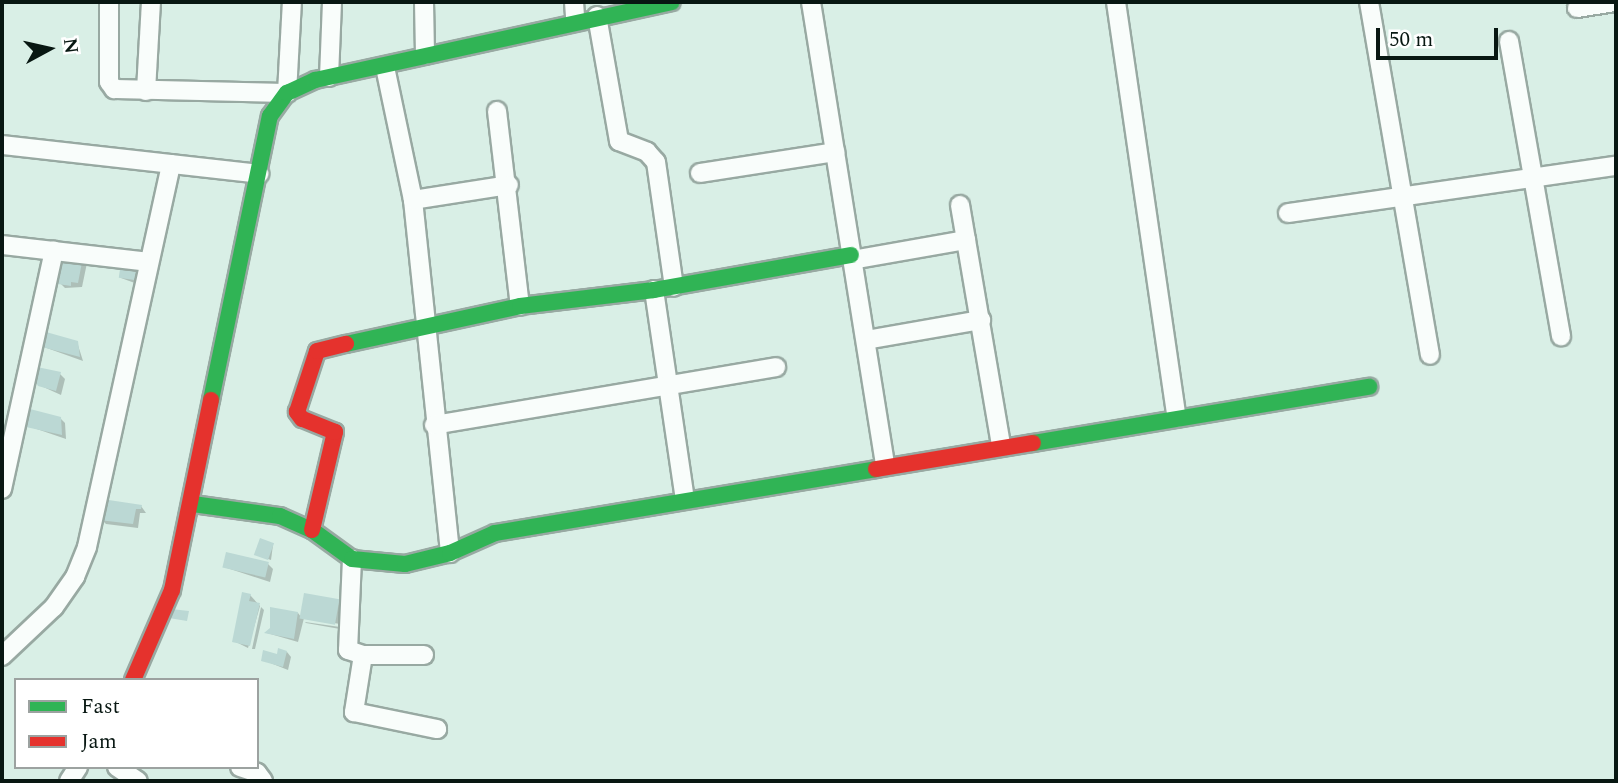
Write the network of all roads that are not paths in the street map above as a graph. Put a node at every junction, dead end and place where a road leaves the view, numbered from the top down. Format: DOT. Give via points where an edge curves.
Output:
graph roads {
  1 [pos="109,2"];
  2 [pos="150,2"];
  3 [pos="292,2"];
  4 [pos="332,2"];
  5 [pos="424,2"];
  6 [pos="672,2"];
  7 [pos="811,2"];
  8 [pos="1116,2"];
  9 [pos="1369,2"];
  10 [pos="1616,2"];
  11 [pos="1577,8"];
  12 [pos="597,16"];
  13 [pos="1509,41"];
  14 [pos="425,55"];
  15 [pos="385,67"];
  16 [pos="329,78"];
  17 [pos="146,91"];
  18 [pos="287,93"];
  19 [pos="497,111"];
  20 [pos="2,145"];
  21 [pos="835,152"];
  22 [pos="171,164"];
  23 [pos="1616,166"];
  24 [pos="700,173"];
  25 [pos="259,174"];
  26 [pos="1533,178"];
  27 [pos="509,185"];
  28 [pos="1402,197"];
  29 [pos="413,200"];
  30 [pos="960,205"];
  31 [pos="1288,213"];
  32 [pos="967,240"];
  33 [pos="2,245"];
  34 [pos="54,251"];
  35 [pos="852,257"];
  36 [pos="149,262"];
  37 [pos="674,286"];
  38 [pos="654,290"];
  39 [pos="520,306"];
  40 [pos="981,320"];
  41 [pos="425,326"];
  42 [pos="1561,336"];
  43 [pos="866,340"];
  44 [pos="1430,355"];
  45 [pos="776,367"];
  46 [pos="668,385"];
  47 [pos="1369,387"];
  48 [pos="1177,418"];
  49 [pos="434,425"];
  50 [pos="1001,446"];
  51 [pos="885,465"];
  52 [pos="3,482"];
  53 [pos="685,500"];
  54 [pos="194,504"];
  55 [pos="312,530"];
  56 [pos="450,553"];
  57 [pos="352,559"];
  58 [pos="363,655"];
  59 [pos="424,655"];
  60 [pos="2,656"];
  61 [pos="134,678"];
  62 [pos="437,729"];
  63 [pos="120,769"];
  64 [pos="246,769"];
  65 [pos="138,781"];
  66 [pos="263,781"];
  1 -- 17 [label="street" via="110,87"];
  2 -- 17 [label="street"];
  3 -- 18 [label="street"];
  4 -- 16 [label="street"];
  5 -- 14 [label="street"];
  6 -- 12 [label="street"];
  7 -- 21 [label="street"];
  8 -- 48 [label="street"];
  9 -- 28 [label="street"];
  10 -- 11 [label="street"];
  12 -- 14 [label="street"];
  12 -- 37 [label="street" via="619,141 647,152 656,162"];
  13 -- 26 [label="street"];
  14 -- 15 [label="street"];
  15 -- 16 [label="street"];
  15 -- 29 [label="street"];
  16 -- 18 [label="street"];
  17 -- 18 [label="street"];
  18 -- 25 [label="street" via="270,116"];
  19 -- 27 [label="street"];
  20 -- 22 [label="street"];
  21 -- 24 [label="street"];
  21 -- 35 [label="street"];
  22 -- 25 [label="street"];
  22 -- 36 [label="street"];
  23 -- 26 [label="street"];
  25 -- 54 [label="street"];
  26 -- 28 [label="street"];
  26 -- 42 [label="street"];
  27 -- 29 [label="street"];
  27 -- 39 [label="street"];
  28 -- 31 [label="street"];
  28 -- 44 [label="street"];
  29 -- 41 [label="street"];
  30 -- 32 [label="street"];
  32 -- 35 [label="street"];
  32 -- 40 [label="street"];
  33 -- 34 [label="street"];
  34 -- 36 [label="street"];
  34 -- 52 [label="street"];
  35 -- 37 [label="street"];
  35 -- 43 [label="street"];
  36 -- 60 [label="street" via="87,547 75,577 54,607"];
  37 -- 38 [label="street"];
  38 -- 39 [label="street"];
  38 -- 46 [label="street"];
  39 -- 41 [label="street"];
  40 -- 43 [label="street"];
  40 -- 50 [label="street"];
  41 -- 49 [label="street"];
  41 -- 55 [label="street" via="330,345 311,360 298,417 335,432"];
  43 -- 51 [label="street"];
  45 -- 46 [label="street"];
  46 -- 49 [label="street"];
  46 -- 53 [label="street"];
  47 -- 48 [label="street"];
  48 -- 50 [label="street"];
  49 -- 56 [label="street"];
  50 -- 51 [label="street"];
  51 -- 53 [label="street"];
  53 -- 56 [label="street" via="495,533"];
  54 -- 55 [label="street" via="280,516"];
  54 -- 61 [label="street" via="172,590"];
  55 -- 57 [label="street"];
  56 -- 57 [label="street" via="405,564"];
  57 -- 58 [label="street" via="346,645 351,653"];
  58 -- 59 [label="street"];
  58 -- 62 [label="street" via="354,712"];
  63 -- 65 [label="street"];
  64 -- 66 [label="street"];
}
